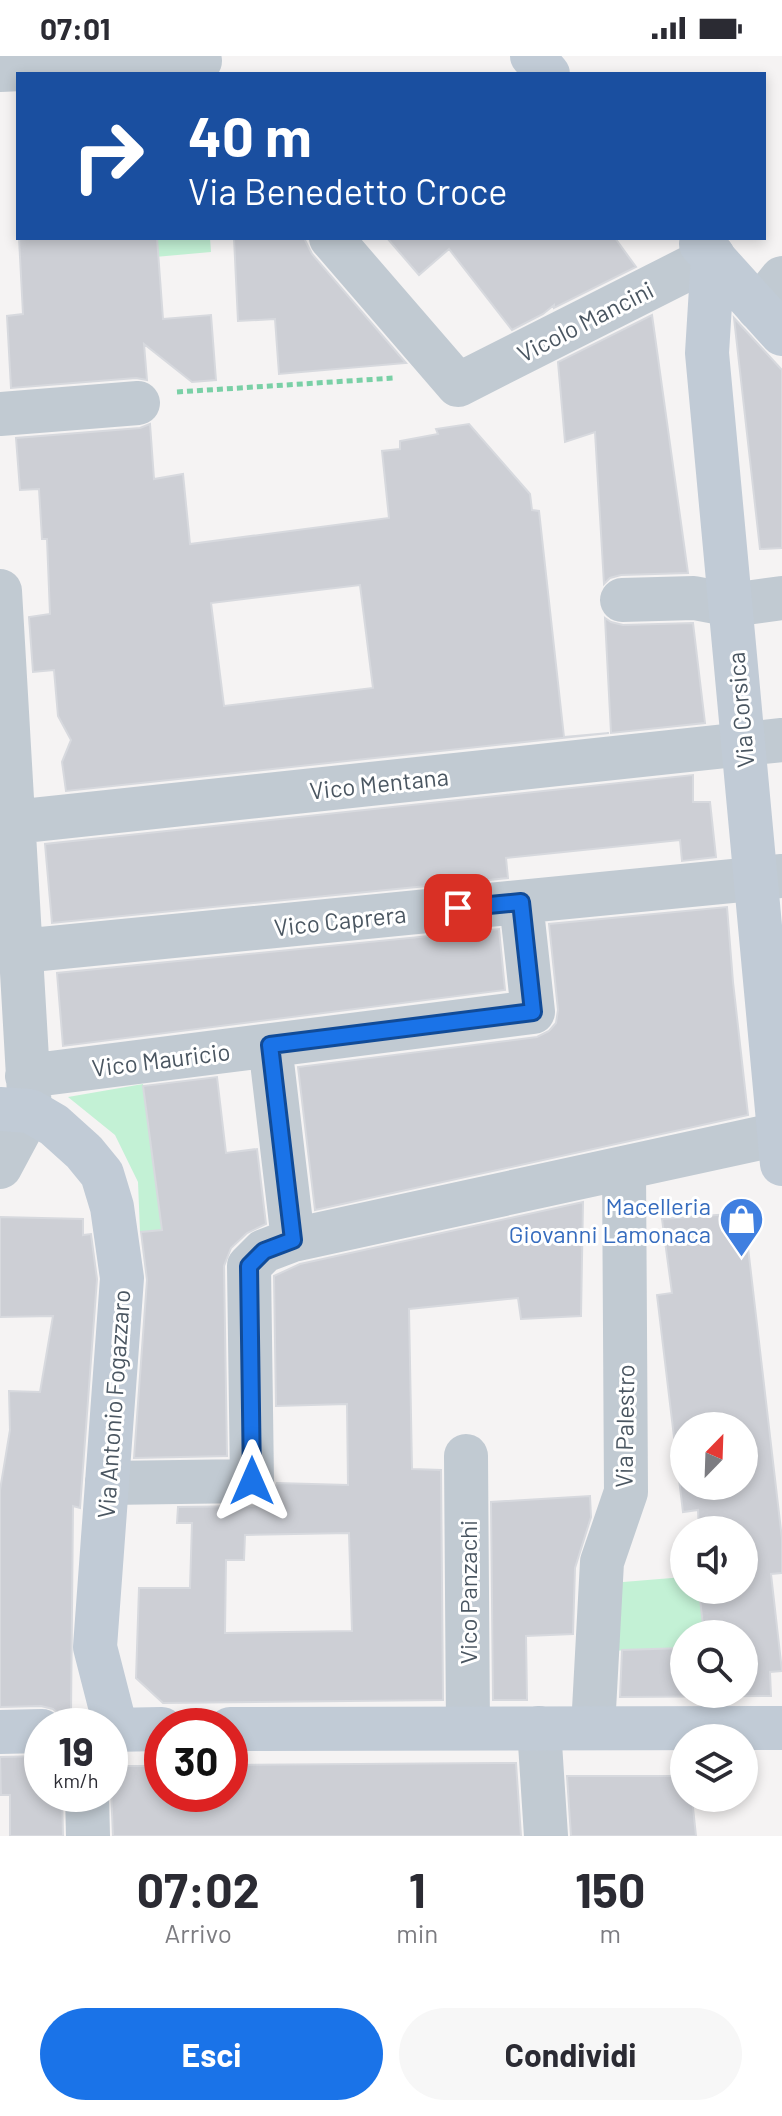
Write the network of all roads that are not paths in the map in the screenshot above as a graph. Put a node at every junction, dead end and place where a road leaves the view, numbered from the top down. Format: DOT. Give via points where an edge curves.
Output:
graph roads {
  1 [pos="202,64"];
  2 [pos="0,70"];
  3 [pos="333,240"];
  4 [pos="704,247"];
  5 [pos="774,307"];
  6 [pos="138,403"];
  7 [pos="0,414"];
  8 [pos="0,591"];
  9 [pos="782,598"];
  10 [pos="622,600"];
  11 [pos="731,605"];
  12 [pos="3,686"];
  13 [pos="763,742"];
  14 [pos="14,822"];
  15 [pos="769,878"];
  16 [pos="521,902"];
  17 [pos="21,951"];
  18 [pos="775,1010"];
  19 [pos="270,1045"];
  20 [pos="19,1099"];
  21 [pos="780,1149"];
  22 [pos="0,1167"];
  23 [pos="624,1168"];
  24 [pos="293,1240"];
  25 [pos="466,1456"];
  26 [pos="107,1483"];
  27 [pos="108,1708"];
  28 [pos="468,1728"];
  29 [pos="539,1728"];
  30 [pos="593,1728"];
  31 [pos="782,1728"];
  32 [pos="248,1729"];
  33 [pos="24,1731"];
  34 [pos="0,1732"];
  35 [pos="87,1812"];
  36 [pos="88,1836"];
  37 [pos="546,1836"];
  1 -- 2 [label="street"];
  3 -- 4 [label="street, Vicolo Mancini" via="452,379"];
  4 -- 5 [label="street"];
  4 -- 11 [label="street, Via Corsica" via="707,353"];
  6 -- 7 [label="street"];
  8 -- 12 [label="street"];
  9 -- 11 [label="street"];
  10 -- 11 [label="street" via="694,598"];
  11 -- 13 [label="street, Via Corsica"];
  12 -- 14 [label="street"];
  13 -- 14 [label="street, Vico Mentana"];
  13 -- 15 [label="street, Via Corsica"];
  14 -- 17 [label="street"];
  15 -- 16 [label="street, Vico Caprera"];
  15 -- 18 [label="street, Via Corsica"];
  16 -- 17 [label="street, Vico Caprera"];
  16 -- 19 [label="street, Vico Mauricio" via="533,1012"];
  17 -- 20 [label="street"];
  18 -- 21 [label="street, Via Corsica"];
  19 -- 20 [label="street, Vico Mauricio"];
  19 -- 24 [label="street"];
  20 -- 22 [label="street"];
  20 -- 26 [label="street, Via Antonio Fogazzaro" via="84,1152 102,1174 112,1207 122,1278"];
  21 -- 23 [label="street"];
  23 -- 24 [label="street"];
  23 -- 30 [label="street, Via Palestro" via="626,1492 602,1562"];
  24 -- 26 [label="street" via="264,1251 249,1266 252,1481"];
  25 -- 28 [label="street, Vico Panzachi"];
  26 -- 27 [label="street, Via Antonio Fogazzaro" via="95,1647"];
  28 -- 29 [label="street"];
  28 -- 32 [label="street"];
  29 -- 30 [label="street"];
  29 -- 37 [label="street"];
  30 -- 31 [label="street"];
  33 -- 34 [label="street"];
  35 -- 36 [label="street"];
}
